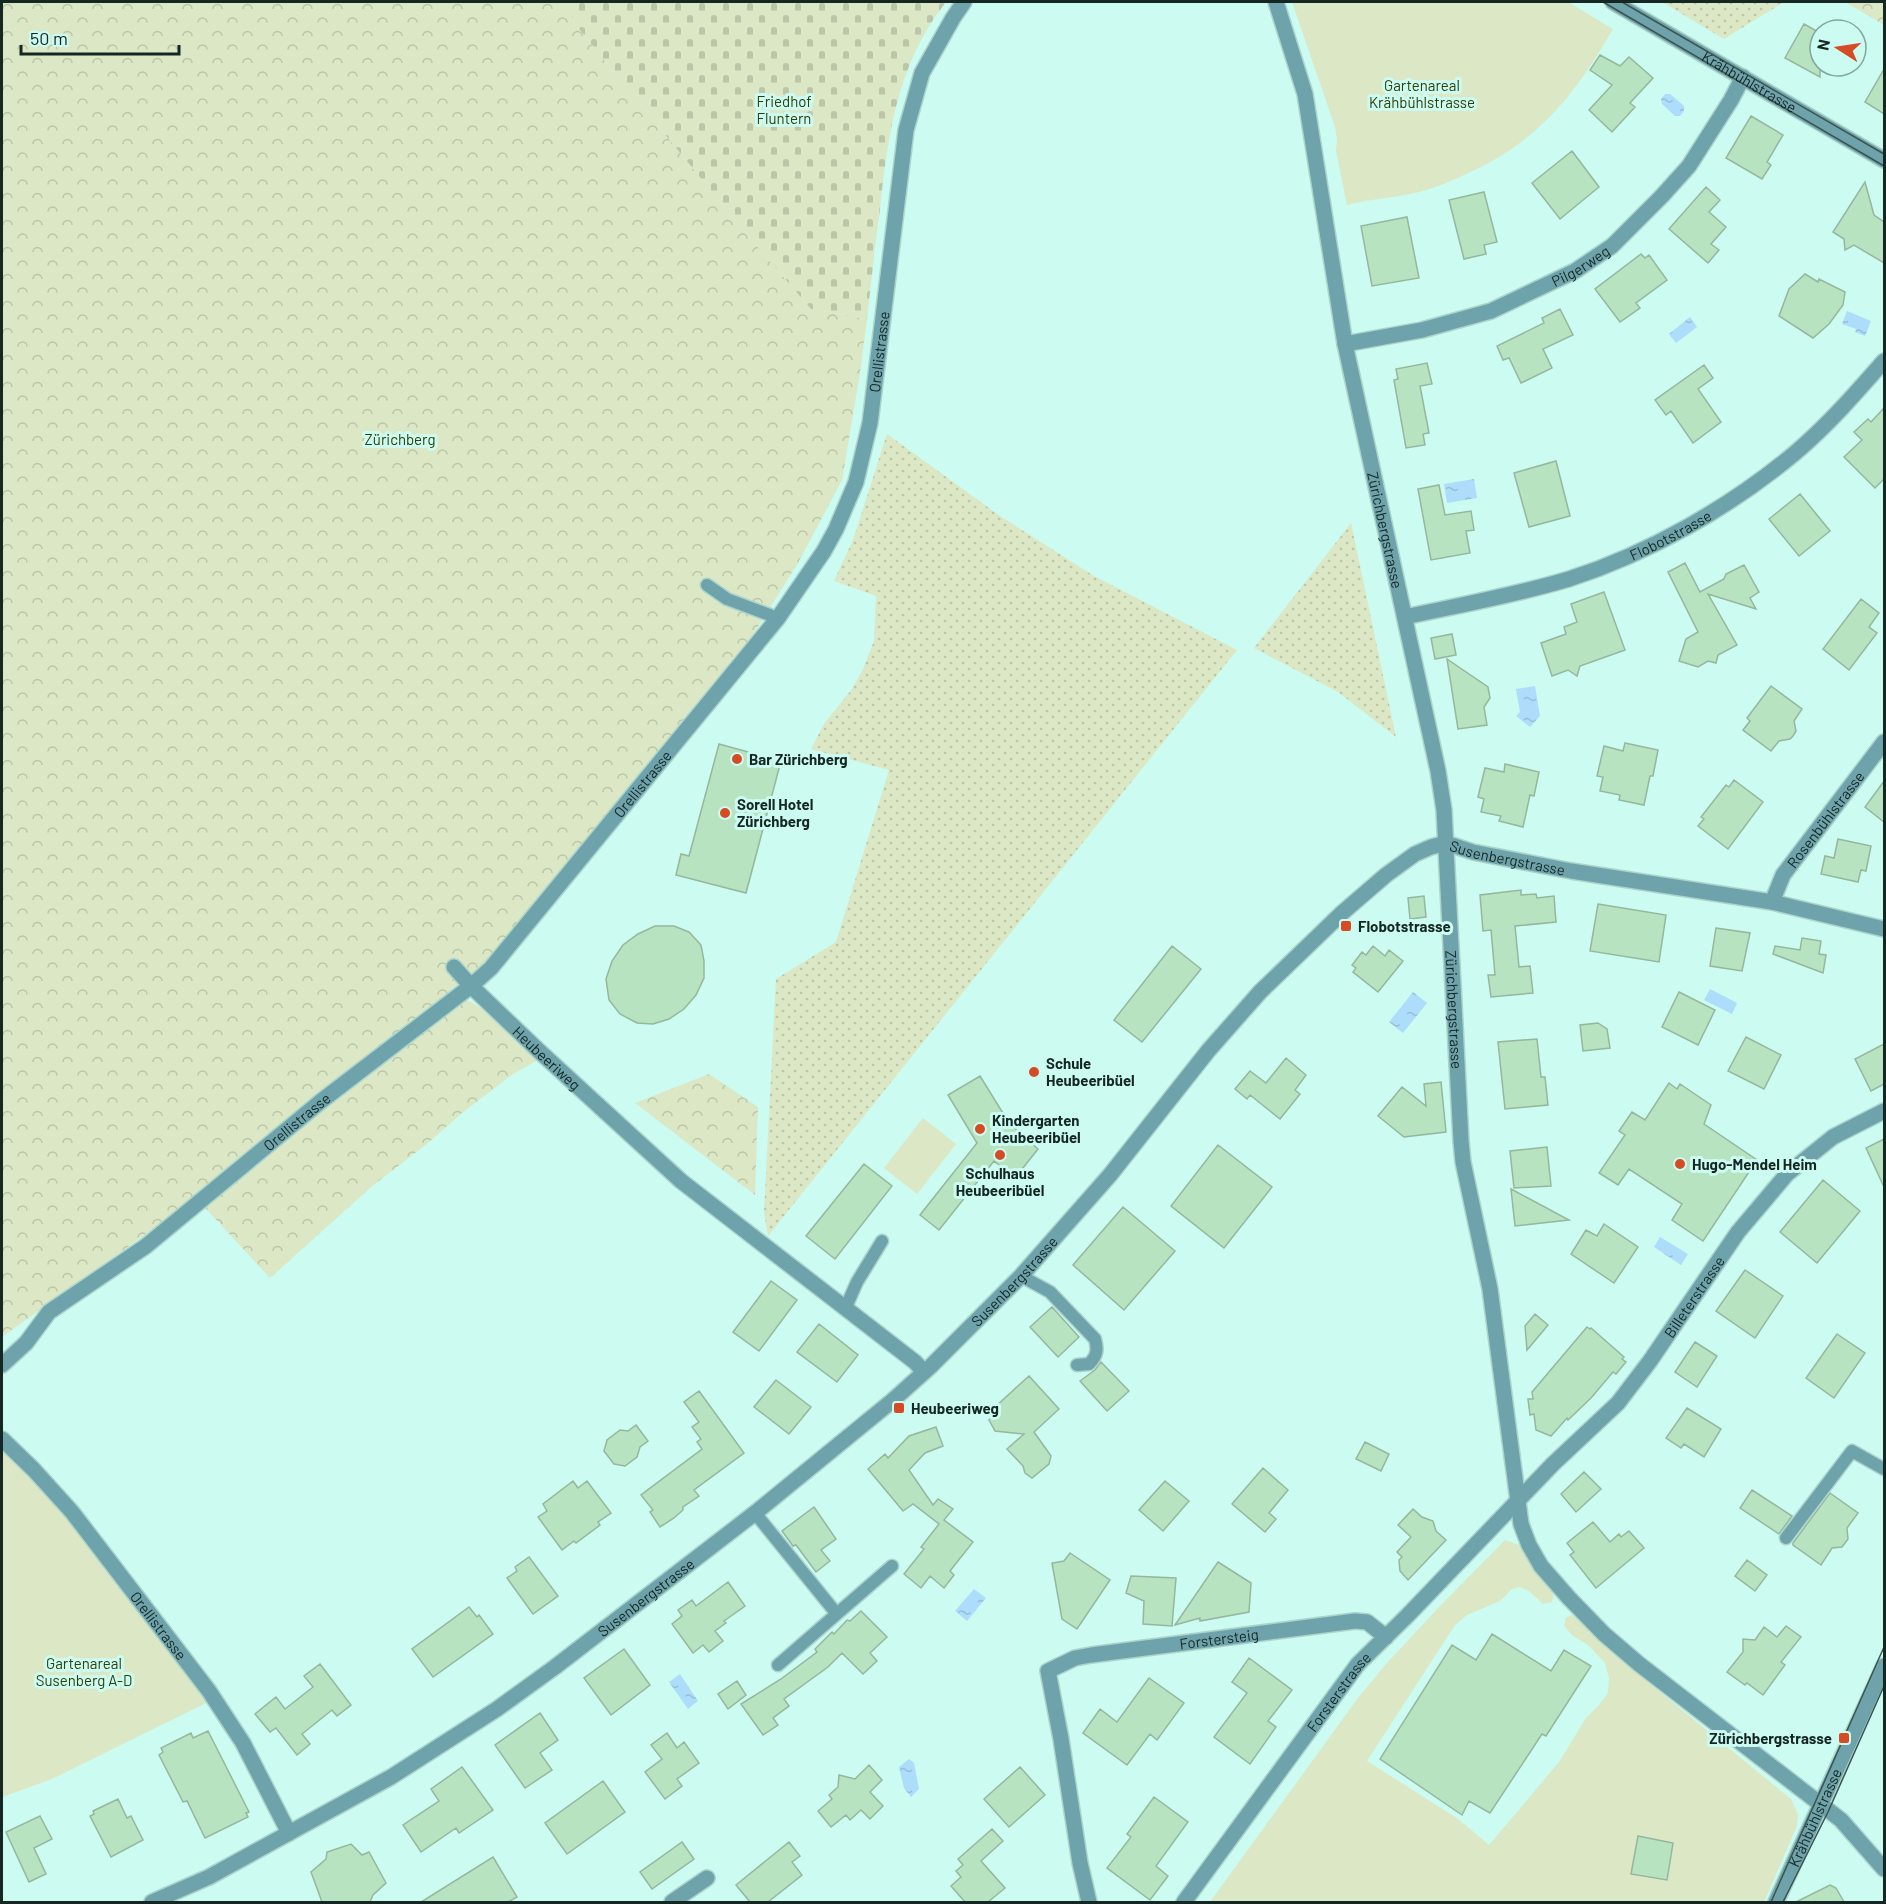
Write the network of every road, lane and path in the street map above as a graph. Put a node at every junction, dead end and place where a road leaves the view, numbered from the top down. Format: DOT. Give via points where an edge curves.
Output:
graph roads {
  1 [pos="964,2"];
  2 [pos="1276,2"];
  3 [pos="1612,2"];
  4 [pos="1743,77"];
  5 [pos="1884,160"];
  6 [pos="1345,344"];
  7 [pos="1884,361"];
  8 [pos="707,585"];
  9 [pos="1405,617"];
  10 [pos="778,618"];
  11 [pos="1884,742"];
  12 [pos="1446,843"];
  13 [pos="1772,902"];
  14 [pos="1884,929"];
  15 [pos="454,967"];
  16 [pos="471,986"];
  17 [pos="1884,1111"];
  18 [pos="882,1241"];
  19 [pos="1021,1276"];
  20 [pos="846,1307"];
  21 [pos="2,1365"];
  22 [pos="1077,1365"];
  23 [pos="924,1372"];
  24 [pos="2,1439"];
  25 [pos="1884,1468"];
  26 [pos="1517,1502"];
  27 [pos="755,1513"];
  28 [pos="1786,1538"];
  29 [pos="892,1566"];
  30 [pos="836,1613"];
  31 [pos="1386,1637"];
  32 [pos="778,1665"];
  33 [pos="1884,1666"];
  34 [pos="1822,1806"];
  35 [pos="289,1833"];
  36 [pos="1884,1869"];
  37 [pos="707,1878"];
  38 [pos="152,1902"];
  39 [pos="672,1902"];
  40 [pos="1089,1902"];
  41 [pos="1184,1902"];
  42 [pos="1776,1902"];
  1 -- 10 [label="street, Orellistrasse" via="922,73 906,130 870,423 856,482 824,551"];
  2 -- 6 [label="street, Zürichbergstrasse" via="1305,94"];
  3 -- 4 [label="street, Krähbühlstrasse"];
  4 -- 5 [label="street, Krähbühlstrasse"];
  4 -- 6 [label="street, Pilgerweg" via="1675,181 1612,246 1575,271 1491,311 1422,330"];
  6 -- 9 [label="street, Zürichbergstrasse"];
  7 -- 9 [label="street, Flobotstrasse" via="1796,453 1684,528 1627,557 1570,579"];
  8 -- 10 [label="lane" via="726,599"];
  9 -- 12 [label="street, Zürichbergstrasse" via="1438,771"];
  10 -- 16 [label="street, Orellistrasse" via="491,968"];
  11 -- 13 [label="street, Rosenbühlstrasse" via="1783,875"];
  12 -- 13 [label="street, Susenbergstrasse" via="1563,869"];
  12 -- 19 [label="street, Susenbergstrasse" via="1415,854 1386,875 1260,992 1110,1175"];
  12 -- 26 [label="street, Zürichbergstrasse" via="1461,1141 1490,1289"];
  13 -- 14 [label="street, Susenbergstrasse"];
  15 -- 16 [label="street, Heubeeriweg"];
  16 -- 20 [label="street, Heubeeriweg" via="681,1181"];
  16 -- 21 [label="street, Orellistrasse" via="320,1102 146,1246 49,1312 26,1343"];
  17 -- 26 [label="street, Billeterstrasse" via="1833,1137 1787,1174 1738,1232 1618,1403"];
  18 -- 20 [label="lane"];
  19 -- 22 [label="lane" via="1050,1292 1095,1339 1096,1357 1089,1364"];
  19 -- 23 [label="street, Susenbergstrasse"];
  20 -- 23 [label="street, Heubeeriweg"];
  23 -- 27 [label="street, Susenbergstrasse"];
  24 -- 35 [label="street, Orellistrasse" via="72,1512 209,1690 243,1743"];
  25 -- 28 [label="lane" via="1852,1451"];
  26 -- 31 [label="street, Forsterstrasse"];
  26 -- 34 [label="street, Zürichbergstrasse" via="1521,1524 1541,1566 1604,1634"];
  27 -- 30 [label="lane"];
  27 -- 35 [label="street, Susenbergstrasse" via="497,1709 391,1777"];
  29 -- 30 [label="lane"];
  30 -- 32 [label="lane"];
  31 -- 40 [label="street, Forstersteig" via="1367,1622 1355,1621 1091,1655 1048,1671"];
  31 -- 41 [label="street, Forsterstrasse" via="1358,1664"];
  33 -- 34 [label="street, Krähbühlstrasse"];
  34 -- 36 [label="street, Zürichbergstrasse" via="1841,1820"];
  34 -- 42 [label="street, Krähbühlstrasse"];
  35 -- 38 [label="street, Susenbergstrasse" via="209,1877"];
  37 -- 39 [label="street"];
}
